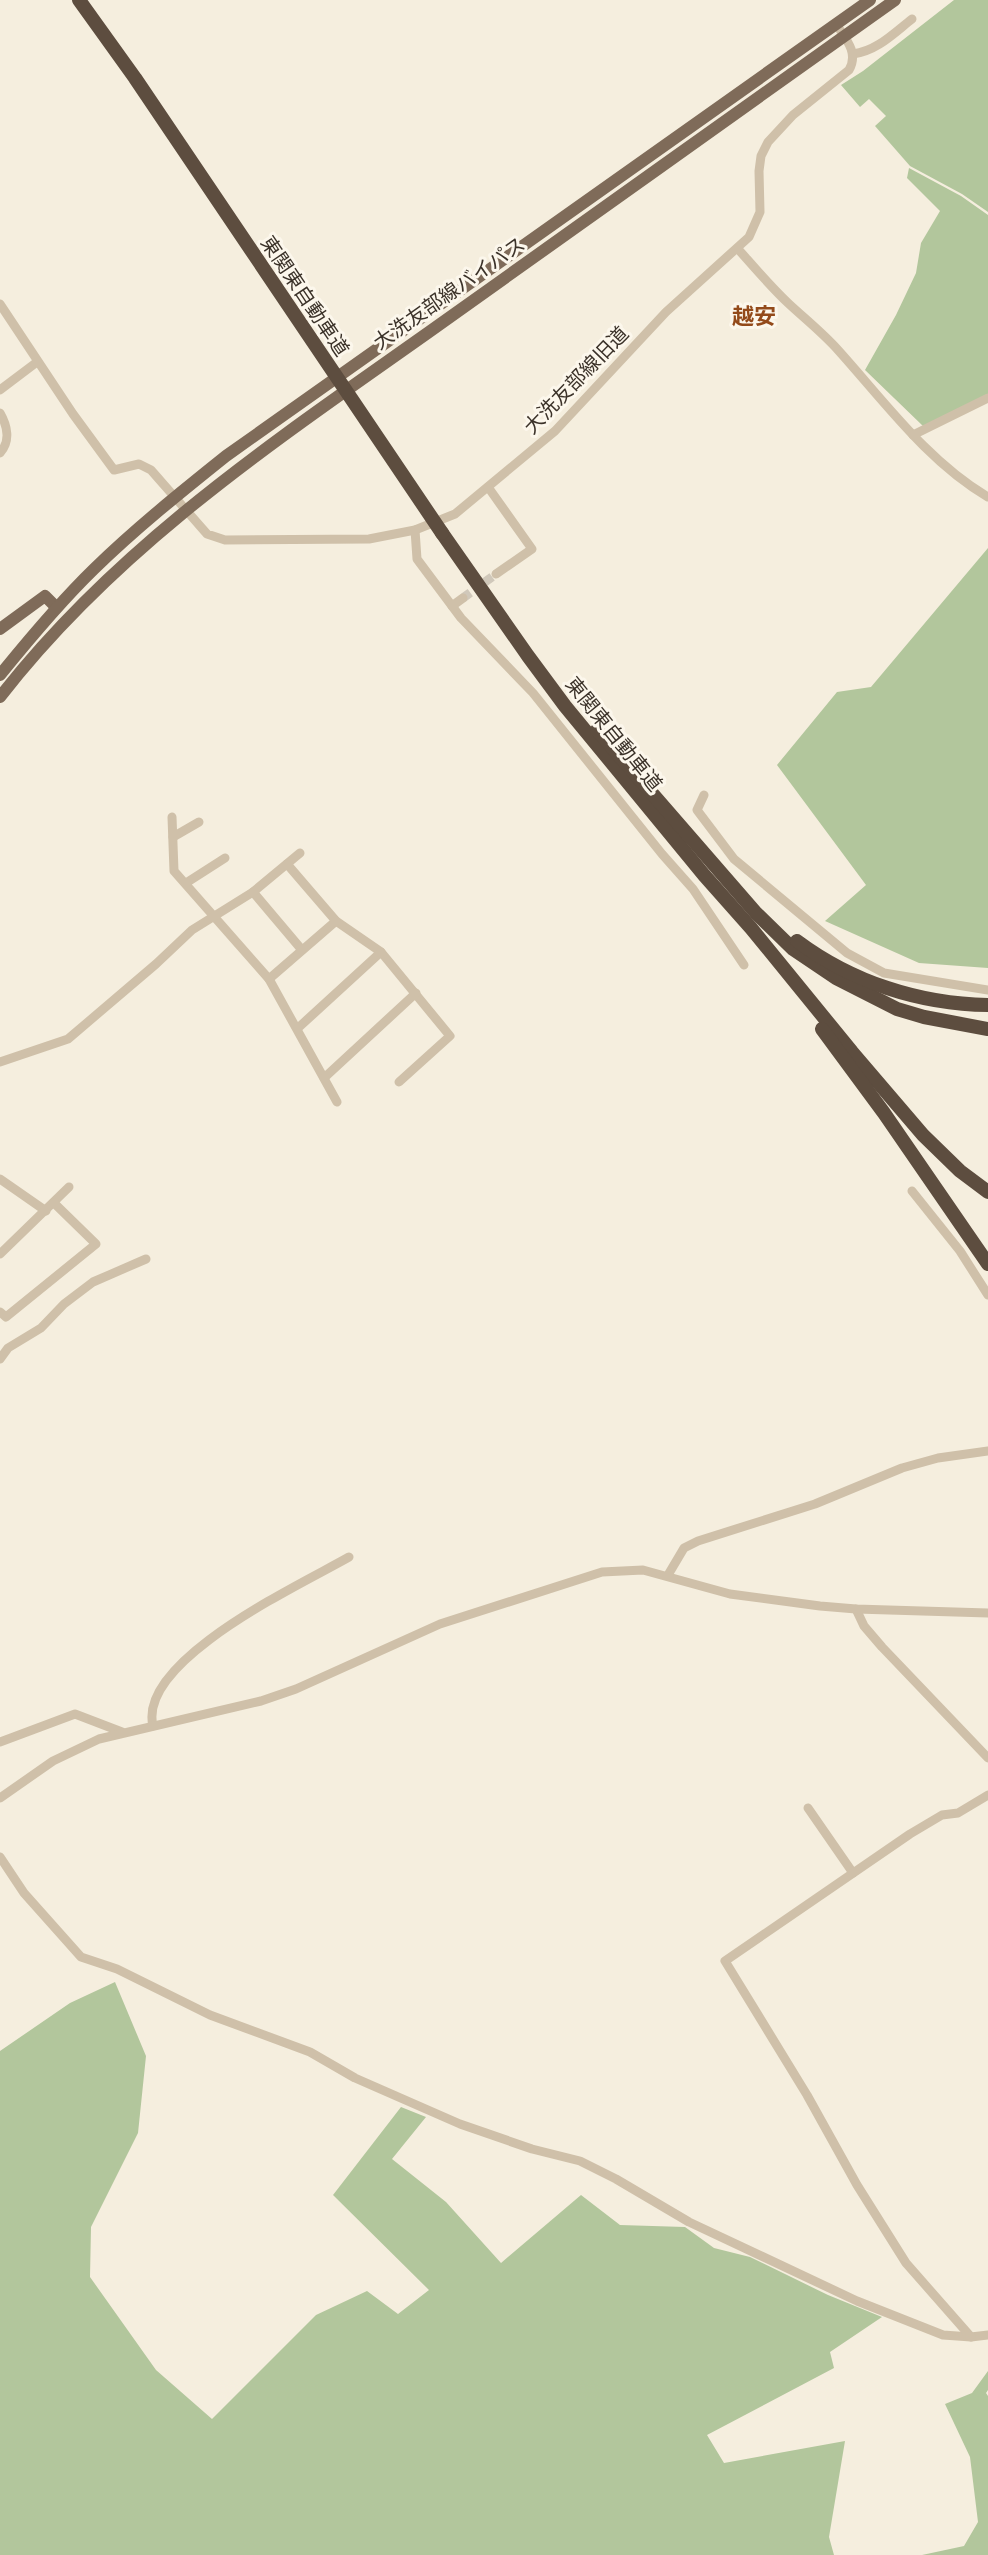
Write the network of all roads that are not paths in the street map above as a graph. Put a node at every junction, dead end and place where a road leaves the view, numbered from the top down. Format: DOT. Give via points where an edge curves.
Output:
graph roads {
  1 [pos="79,0"];
  2 [pos="870,0"];
  3 [pos="895,0"];
  4 [pos="912,19"];
  5 [pos="836,24"];
  6 [pos="844,36"];
  7 [pos="853,54"];
  8 [pos="738,249"];
  9 [pos="0,304"];
  10 [pos="37,362"];
  11 [pos="0,390"];
  12 [pos="988,398"];
  13 [pos="0,413"];
  14 [pos="913,435"];
  15 [pos="0,453"];
  16 [pos="488,487"];
  17 [pos="176,496"];
  18 [pos="988,497"];
  19 [pos="185,509"];
  20 [pos="415,530"];
  21 [pos="496,574"];
  22 [pos="463,598"];
  23 [pos="452,606"];
  24 [pos="56,607"];
  25 [pos="500,613"];
  26 [pos="0,629"];
  27 [pos="0,675"];
  28 [pos="0,697"];
  29 [pos="704,795"];
  30 [pos="172,817"];
  31 [pos="200,822"];
  32 [pos="173,837"];
  33 [pos="300,853"];
  34 [pos="225,858"];
  35 [pos="287,864"];
  36 [pos="714,864"];
  37 [pos="704,875"];
  38 [pos="186,883"];
  39 [pos="253,892"];
  40 [pos="216,916"];
  41 [pos="336,921"];
  42 [pos="302,950"];
  43 [pos="381,952"];
  44 [pos="744,965"];
  45 [pos="269,979"];
  46 [pos="988,990"];
  47 [pos="416,993"];
  48 [pos="988,1005"];
  49 [pos="298,1028"];
  50 [pos="988,1029"];
  51 [pos="0,1062"];
  52 [pos="324,1078"];
  53 [pos="399,1082"];
  54 [pos="337,1102"];
  55 [pos="0,1179"];
  56 [pos="69,1187"];
  57 [pos="912,1191"];
  58 [pos="988,1192"];
  59 [pos="54,1203"];
  60 [pos="46,1211"];
  61 [pos="1,1250"];
  62 [pos="146,1259"];
  63 [pos="988,1264"];
  64 [pos="988,1295"];
  65 [pos="0,1312"];
  66 [pos="0,1359"];
  67 [pos="988,1451"];
  68 [pos="349,1557"];
  69 [pos="668,1575"];
  70 [pos="856,1609"];
  71 [pos="988,1613"];
  72 [pos="153,1726"];
  73 [pos="122,1732"];
  74 [pos="0,1742"];
  75 [pos="988,1758"];
  76 [pos="988,1796"];
  77 [pos="0,1798"];
  78 [pos="808,1808"];
  79 [pos="0,1857"];
  80 [pos="853,1873"];
  81 [pos="988,2335"];
  82 [pos="971,2337"];
  1 -- 25 [label="highway, 東関東自動車道, bridge"];
  2 -- 5 [label="main road, 大洗友部線バイパス"];
  3 -- 6 [label="main road, 大洗友部線バイパス"];
  4 -- 7 [label="street" via="884,42"];
  5 -- 6 [label="street"];
  5 -- 17 [label="main road, 大洗友部線バイパス" via="225,456"];
  6 -- 7 [label="street"];
  6 -- 19 [label="main road, 大洗友部線バイパス"];
  7 -- 8 [label="street, 大洗友部線旧道" via="849,70 793,115 768,142 759,171 760,212 749,237"];
  8 -- 14 [label="street" via="837,348"];
  8 -- 16 [label="street, 大洗友部線旧道" via="666,312 555,431"];
  9 -- 10 [label="street"];
  10 -- 11 [label="street"];
  10 -- 17 [label="street, 大洗友部線旧道" via="114,470 140,464"];
  12 -- 14 [label="street"];
  13 -- 15 [label="street" via="7,435"];
  14 -- 18 [label="street" via="960,478"];
  16 -- 20 [label="street, 大洗友部線旧道" via="455,514"];
  16 -- 21 [label="street" via="532,549"];
  17 -- 19 [label="street, 大洗友部線旧道"];
  17 -- 24 [label="main road, 大洗友部線バイパス"];
  19 -- 20 [label="street, 大洗友部線旧道" via="207,534 225,540 369,539"];
  19 -- 28 [label="main road, 大洗友部線バイパス" via="106,578"];
  20 -- 23 [label="street" via="417,559"];
  22 -- 23 [label="street"];
  23 -- 44 [label="street" via="533,693 683,875"];
  24 -- 26 [label="main road" via="45,596"];
  24 -- 27 [label="main road, 大洗友部線バイパス"];
  25 -- 36 [label="highway, 東関東自動車道"];
  25 -- 37 [label="highway, 東関東自動車道" via="565,706"];
  29 -- 46 [label="street" via="697,810 734,859 847,953 884,973"];
  30 -- 32 [label="street"];
  31 -- 32 [label="street"];
  32 -- 38 [label="street" via="174,871"];
  33 -- 35 [label="street"];
  34 -- 38 [label="street"];
  35 -- 39 [label="street"];
  35 -- 41 [label="street"];
  36 -- 48 [label="highway" via="783,930 841,968 917,997"];
  36 -- 50 [label="highway" via="771,929 836,978 897,1009"];
  37 -- 58 [label="highway" via="923,1135"];
  37 -- 63 [label="highway" via="884,1113"];
  38 -- 40 [label="street"];
  39 -- 40 [label="street"];
  39 -- 42 [label="street"];
  40 -- 45 [label="street"];
  40 -- 51 [label="street" via="192,930 68,1039"];
  41 -- 42 [label="street"];
  41 -- 43 [label="street"];
  42 -- 45 [label="street"];
  43 -- 47 [label="street"];
  43 -- 49 [label="street"];
  45 -- 49 [label="street"];
  47 -- 52 [label="street"];
  47 -- 53 [label="street" via="450,1036"];
  49 -- 52 [label="street"];
  52 -- 54 [label="street"];
  55 -- 60 [label="street"];
  56 -- 59 [label="street"];
  57 -- 64 [label="street" via="960,1251"];
  59 -- 60 [label="street"];
  59 -- 65 [label="street" via="96,1244 6,1317"];
  60 -- 61 [label="street"];
  62 -- 66 [label="street" via="93,1281 41,1328 8,1348"];
  67 -- 69 [label="street" via="902,1467 814,1504 698,1541 684,1548"];
  68 -- 72 [label="street" via="247,1614 185,1657 156,1699 150,1715"];
  69 -- 70 [label="street" via="730,1594"];
  69 -- 72 [label="street" via="630,1569 587,1575 423,1631 296,1689"];
  70 -- 71 [label="street"];
  70 -- 75 [label="street" via="882,1647"];
  72 -- 73 [label="street"];
  73 -- 74 [label="street" via="75,1713"];
  73 -- 77 [label="street" via="53,1761"];
  76 -- 80 [label="street" via="958,1813 942,1815"];
  78 -- 80 [label="street"];
  79 -- 82 [label="street" via="24,1893 87,1960 117,1969 210,2015 310,2052 355,2079 441,2116 594,2167 689,2222 857,2301 933,2332"];
  80 -- 82 [label="street" via="725,1961 906,2263"];
  81 -- 82 [label="street"];
}
